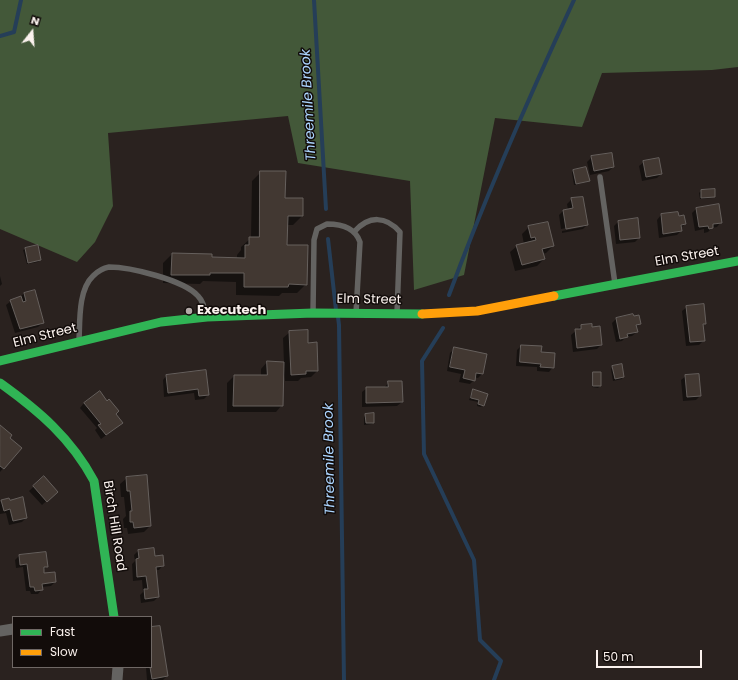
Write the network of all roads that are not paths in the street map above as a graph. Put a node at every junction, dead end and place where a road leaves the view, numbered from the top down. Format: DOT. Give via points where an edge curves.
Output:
graph roads {
  1 [pos="600,177"];
  2 [pos="354,232"];
  3 [pos="738,261"];
  4 [pos="615,284"];
  5 [pos="313,313"];
  6 [pos="356,313"];
  7 [pos="397,314"];
  8 [pos="207,317"];
  9 [pos="79,341"];
  10 [pos="0,361"];
  11 [pos="0,382"];
  12 [pos="110,616"];
  13 [pos="12,629"];
  14 [pos="0,631"];
  15 [pos="118,668"];
  16 [pos="117,680"];
  1 -- 4 [label="lane"];
  2 -- 5 [label="lane" via="344,226 332,224 317,229 314,240"];
  2 -- 6 [label="lane" via="360,242"];
  2 -- 7 [label="lane" via="360,224 379,219 395,226 400,232"];
  3 -- 4 [label="street, Elm Street"];
  4 -- 7 [label="street, Elm Street" via="477,311"];
  5 -- 6 [label="street, Elm Street"];
  5 -- 8 [label="street, Elm Street"];
  6 -- 7 [label="street, Elm Street"];
  8 -- 9 [label="street, Elm Street" via="161,322"];
  8 -- 9 [label="lane" via="201,300 191,290 144,272 108,267 92,277 85,288"];
  9 -- 10 [label="street, Elm Street"];
  11 -- 12 [label="street, Birch Hill Road" via="49,421 88,467 94,481"];
  13 -- 14 [label="street"];
  15 -- 16 [label="street"];
}
